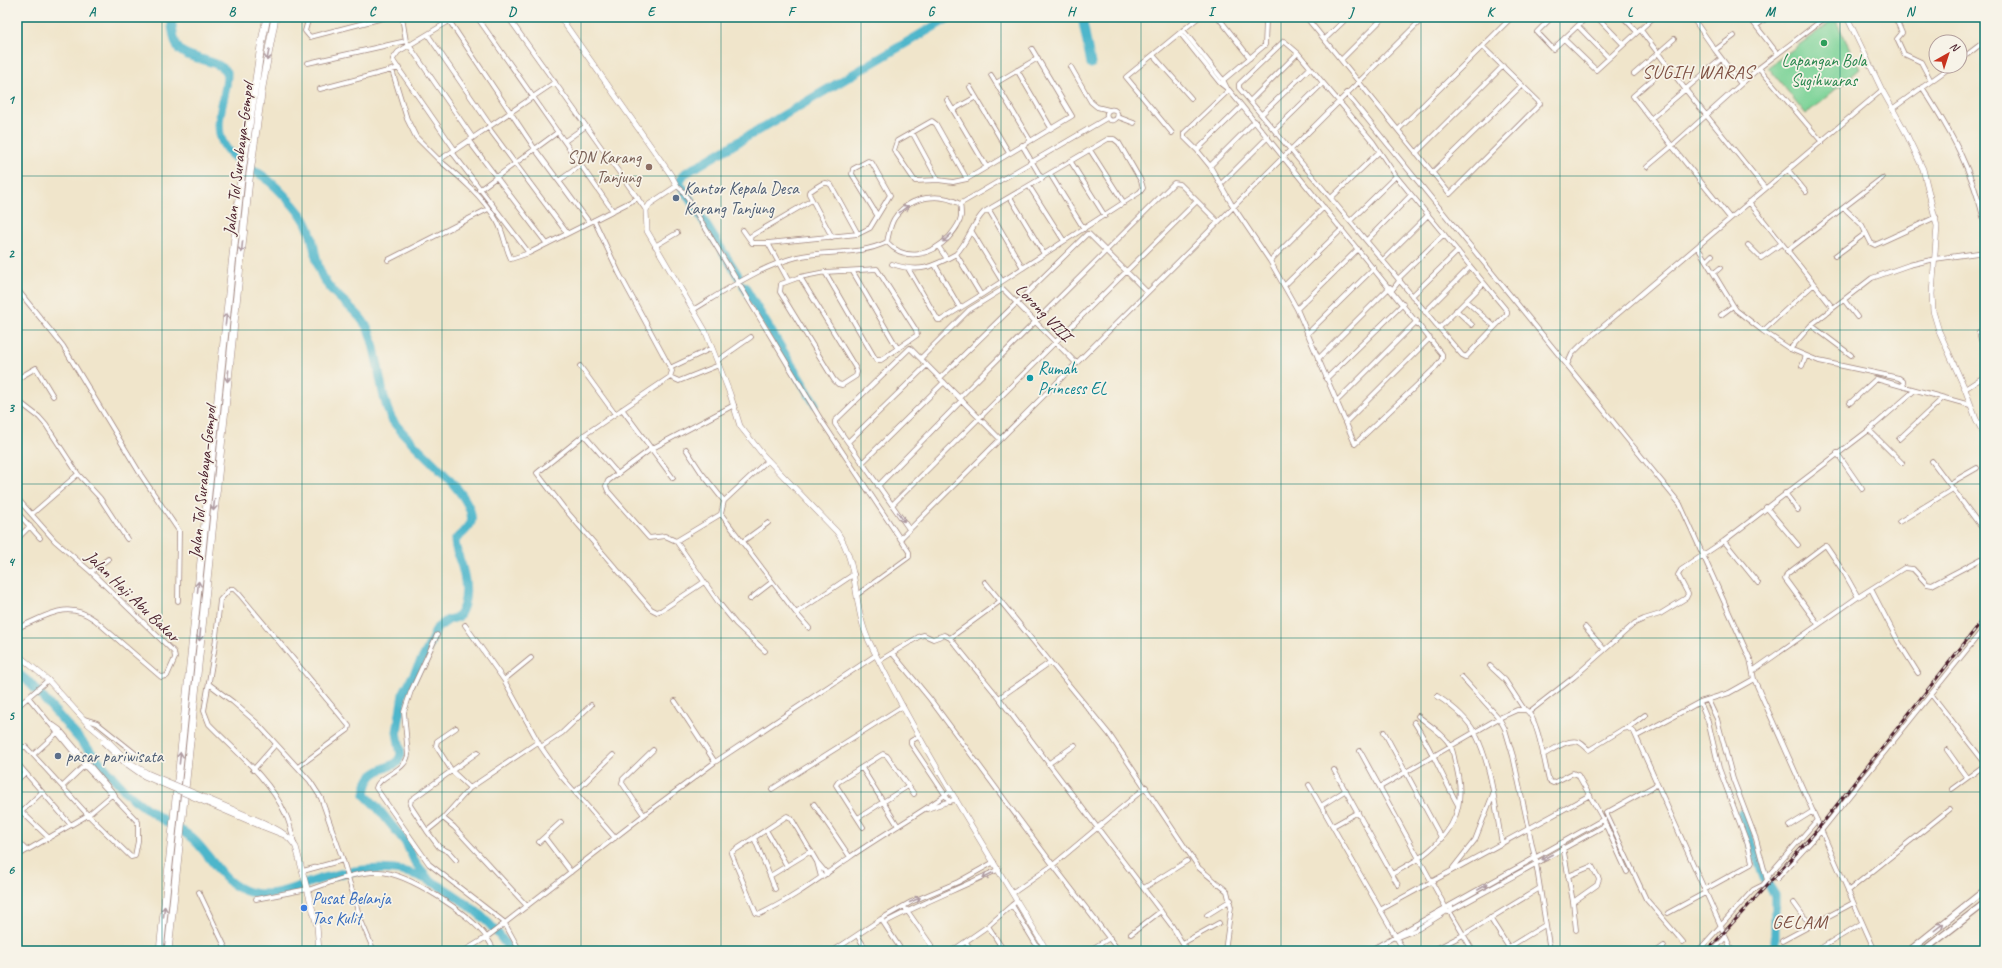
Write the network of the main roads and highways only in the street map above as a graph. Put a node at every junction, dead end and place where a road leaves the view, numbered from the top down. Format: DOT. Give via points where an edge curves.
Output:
graph roads {
  1 [pos="267,17"];
  2 [pos="275,17"];
  3 [pos="178,812"];
  4 [pos="176,833"];
  5 [pos="1985,890"];
  6 [pos="1985,903"];
  7 [pos="160,951"];
  8 [pos="168,951"];
  9 [pos="1908,951"];
  10 [pos="1923,951"];
  3 -- 1 [label="highway, Jalan Tol Surabaya–Gempol, one-way" via="244,150"];
  2 -- 3 [label="highway, Jalan Tol Surabaya–Gempol, one-way" via="252,154"];
  3 -- 4 [label="highway, Jalan Tol Surabaya–Gempol"];
  7 -- 4 [label="highway, Jalan Tol Surabaya–Gempol, one-way"];
  4 -- 8 [label="highway, Jalan Tol Surabaya–Gempol"];
  9 -- 5 [label="highway, one-way"];
  6 -- 10 [label="highway"];
}
